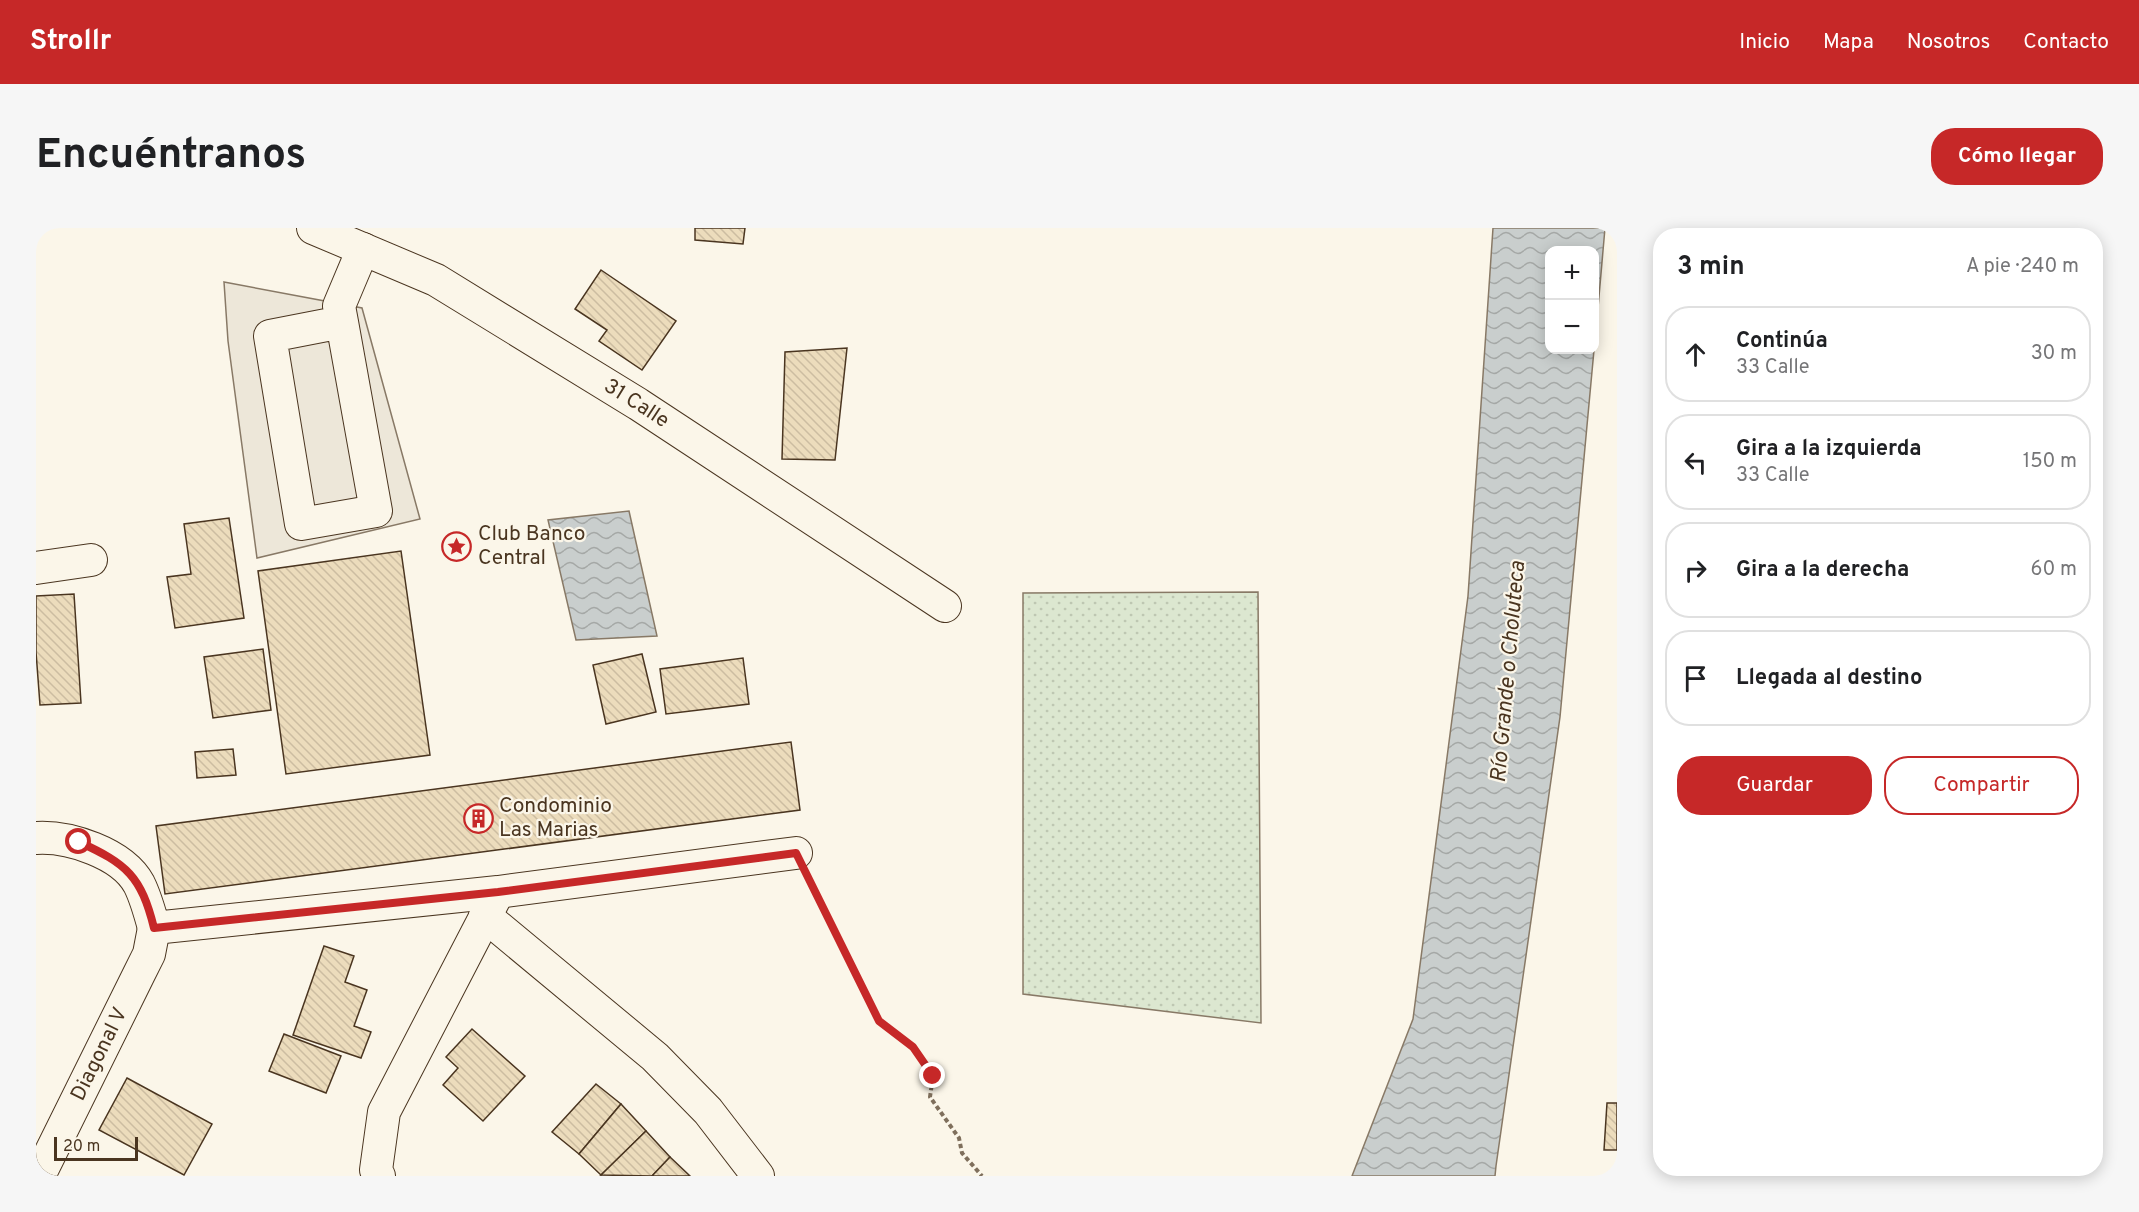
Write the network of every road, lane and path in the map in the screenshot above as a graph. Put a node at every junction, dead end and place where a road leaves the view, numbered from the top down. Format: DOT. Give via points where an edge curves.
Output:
graph roads {
  1 [pos="313,228"];
  2 [pos="363,249"];
  3 [pos="342,322"];
  4 [pos="91,560"];
  5 [pos="36,568"];
  6 [pos="945,606"];
  7 [pos="36,838"];
  8 [pos="796,853"];
  9 [pos="491,904"];
  10 [pos="154,928"];
  11 [pos="39,1176"];
  12 [pos="379,1176"];
  13 [pos="758,1176"];
  14 [pos="982,1176"];
  1 -- 2 [label="street, 31 Calle"];
  2 -- 3 [label="street" via="339,306"];
  2 -- 6 [label="street, 31 Calle" via="436,280 608,385"];
  3 -- 3 [label="street" via="376,511 301,524 270,336"];
  4 -- 5 [label="street"];
  7 -- 10 [label="street" via="79,842 121,866 138,881"];
  8 -- 9 [label="street"];
  8 -- 14 [label="path" via="879,1021 913,1047 933,1076 930,1097 959,1138 962,1153"];
  9 -- 10 [label="street"];
  9 -- 12 [label="street" via="384,1112 376,1170"];
  9 -- 13 [label="street" via="655,1057 708,1111"];
  10 -- 11 [label="street, Diagonal V" via="149,954"];
}
